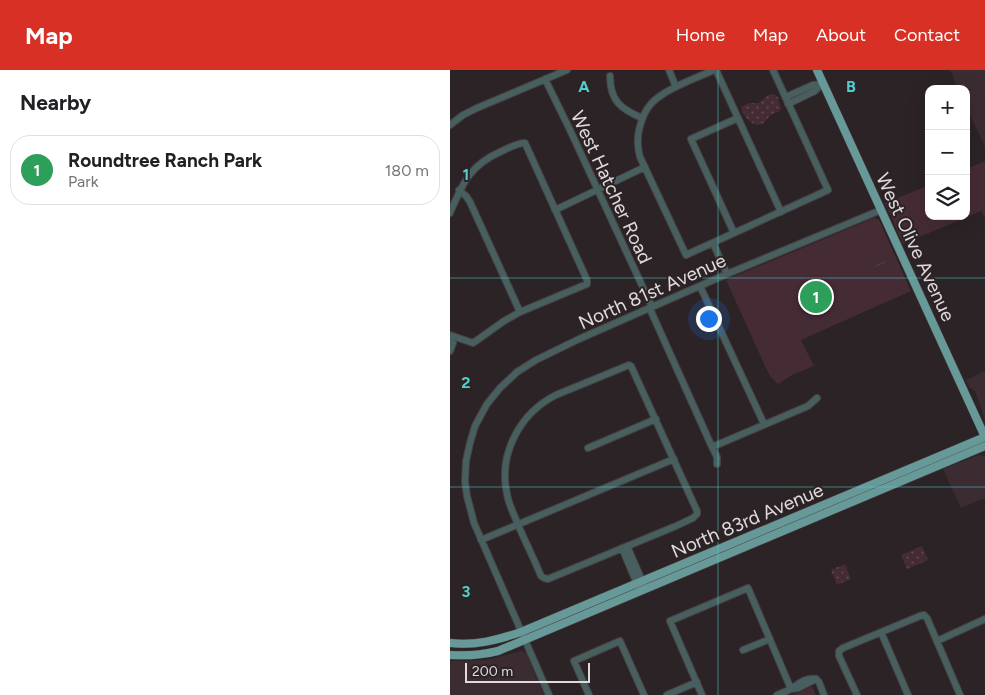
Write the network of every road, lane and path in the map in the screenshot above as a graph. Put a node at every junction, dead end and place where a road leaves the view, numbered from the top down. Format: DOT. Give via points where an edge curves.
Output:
graph roads {
  1 [pos="566,70"];
  2 [pos="669,70"];
  3 [pos="715,70"];
  4 [pos="773,70"];
  5 [pos="817,70"];
  6 [pos="610,76"];
  7 [pos="545,79"];
  8 [pos="823,84"];
  9 [pos="676,87"];
  10 [pos="787,100"];
  11 [pos="642,118"];
  12 [pos="738,118"];
  13 [pos="450,124"];
  14 [pos="645,167"];
  15 [pos="597,189"];
  16 [pos="460,190"];
  17 [pos="555,210"];
  18 [pos="881,210"];
  19 [pos="450,212"];
  20 [pos="781,212"];
  21 [pos="734,233"];
  22 [pos="713,243"];
  23 [pos="727,274"];
  24 [pos="700,286"];
  25 [pos="651,308"];
  26 [pos="520,312"];
  27 [pos="451,337"];
  28 [pos="450,351"];
  29 [pos="817,398"];
  30 [pos="656,419"];
  31 [pos="764,424"];
  32 [pos="985,437"];
  33 [pos="985,446"];
  34 [pos="712,447"];
  35 [pos="588,448"];
  36 [pos="674,459"];
  37 [pos="718,464"];
  38 [pos="885,484"];
  39 [pos="518,524"];
  40 [pos="481,540"];
  41 [pos="624,547"];
  42 [pos="641,586"];
  43 [pos="985,619"];
  44 [pos="881,632"];
  45 [pos="523,636"];
  46 [pos="770,638"];
  47 [pos="937,641"];
  48 [pos="450,643"];
  49 [pos="472,644"];
  50 [pos="743,650"];
  51 [pos="450,655"];
  52 [pos="480,655"];
  53 [pos="696,682"];
  54 [pos="791,689"];
  55 [pos="549,695"];
  56 [pos="588,695"];
  57 [pos="644,695"];
  58 [pos="667,695"];
  59 [pos="702,695"];
  60 [pos="777,695"];
  61 [pos="824,695"];
  62 [pos="857,695"];
  63 [pos="908,695"];
  64 [pos="960,695"];
  1 -- 7 [label="street"];
  2 -- 9 [label="street"];
  3 -- 9 [label="street"];
  3 -- 12 [label="street"];
  4 -- 10 [label="street"];
  5 -- 8 [label="main road, West Olive Avenue"];
  6 -- 11 [label="street" via="619,105"];
  7 -- 13 [label="street" via="477,108"];
  7 -- 15 [label="street, West Hatcher Road"];
  8 -- 10 [label="street" via="813,85"];
  8 -- 18 [label="main road, West Olive Avenue"];
  9 -- 11 [label="street" via="650,104"];
  10 -- 20 [label="street" via="828,190"];
  11 -- 14 [label="street" via="638,146"];
  12 -- 20 [label="street"];
  12 -- 21 [label="street" via="691,139"];
  14 -- 15 [label="street"];
  14 -- 22 [label="street" via="686,255"];
  15 -- 17 [label="street"];
  15 -- 25 [label="street, West Hatcher Road"];
  16 -- 17 [label="street" via="480,162 524,143"];
  16 -- 19 [label="street"];
  16 -- 26 [label="street" via="470,202"];
  17 -- 26 [label="street" via="587,284"];
  18 -- 23 [label="street, North 81st Avenue"];
  18 -- 32 [label="main road, West Olive Avenue"];
  20 -- 21 [label="street"];
  21 -- 22 [label="street"];
  22 -- 23 [label="street"];
  23 -- 24 [label="street, North 81st Avenue"];
  24 -- 25 [label="street, North 81st Avenue"];
  24 -- 31 [label="street"];
  25 -- 34 [label="street, West Hatcher Road"];
  25 -- 40 [label="street, North 81st Avenue" via="536,360 517,372 487,404 475,426 465,472 470,511"];
  26 -- 27 [label="street" via="473,343"];
  27 -- 28 [label="street"];
  29 -- 31 [label="street" via="808,406"];
  30 -- 35 [label="street"];
  30 -- 36 [label="street"];
  30 -- 39 [label="street" via="629,365 545,401 528,416 509,447 505,485"];
  31 -- 34 [label="street"];
  32 -- 38 [label="main road, North 83rd Avenue"];
  33 -- 38 [label="main road, North 83rd Avenue"];
  34 -- 37 [label="street, West Hatcher Road"];
  36 -- 39 [label="street"];
  36 -- 41 [label="street" via="697,511 696,516"];
  38 -- 42 [label="main road, North 83rd Avenue"];
  39 -- 40 [label="street"];
  39 -- 41 [label="street" via="541,576 548,579"];
  40 -- 45 [label="street, North 81st Avenue"];
  41 -- 42 [label="street"];
  42 -- 45 [label="main road, North 83rd Avenue"];
  43 -- 47 [label="street"];
  44 -- 47 [label="street" via="924,615"];
  44 -- 62 [label="street" via="839,651"];
  44 -- 63 [label="street"];
  45 -- 49 [label="main road"];
  45 -- 52 [label="main road" via="498,651"];
  45 -- 55 [label="street, North 81st Avenue"];
  46 -- 50 [label="street"];
  46 -- 53 [label="street" via="748,588 670,621"];
  46 -- 54 [label="street"];
  47 -- 64 [label="street"];
  48 -- 49 [label="main road"];
  49 -- 52 [label="main road"];
  51 -- 52 [label="main road"];
  53 -- 58 [label="street"];
  53 -- 59 [label="street"];
  54 -- 60 [label="street"];
  54 -- 61 [label="street" via="808,679 816,680"];
  56 -- 57 [label="street" via="574,661 620,641"];
}
